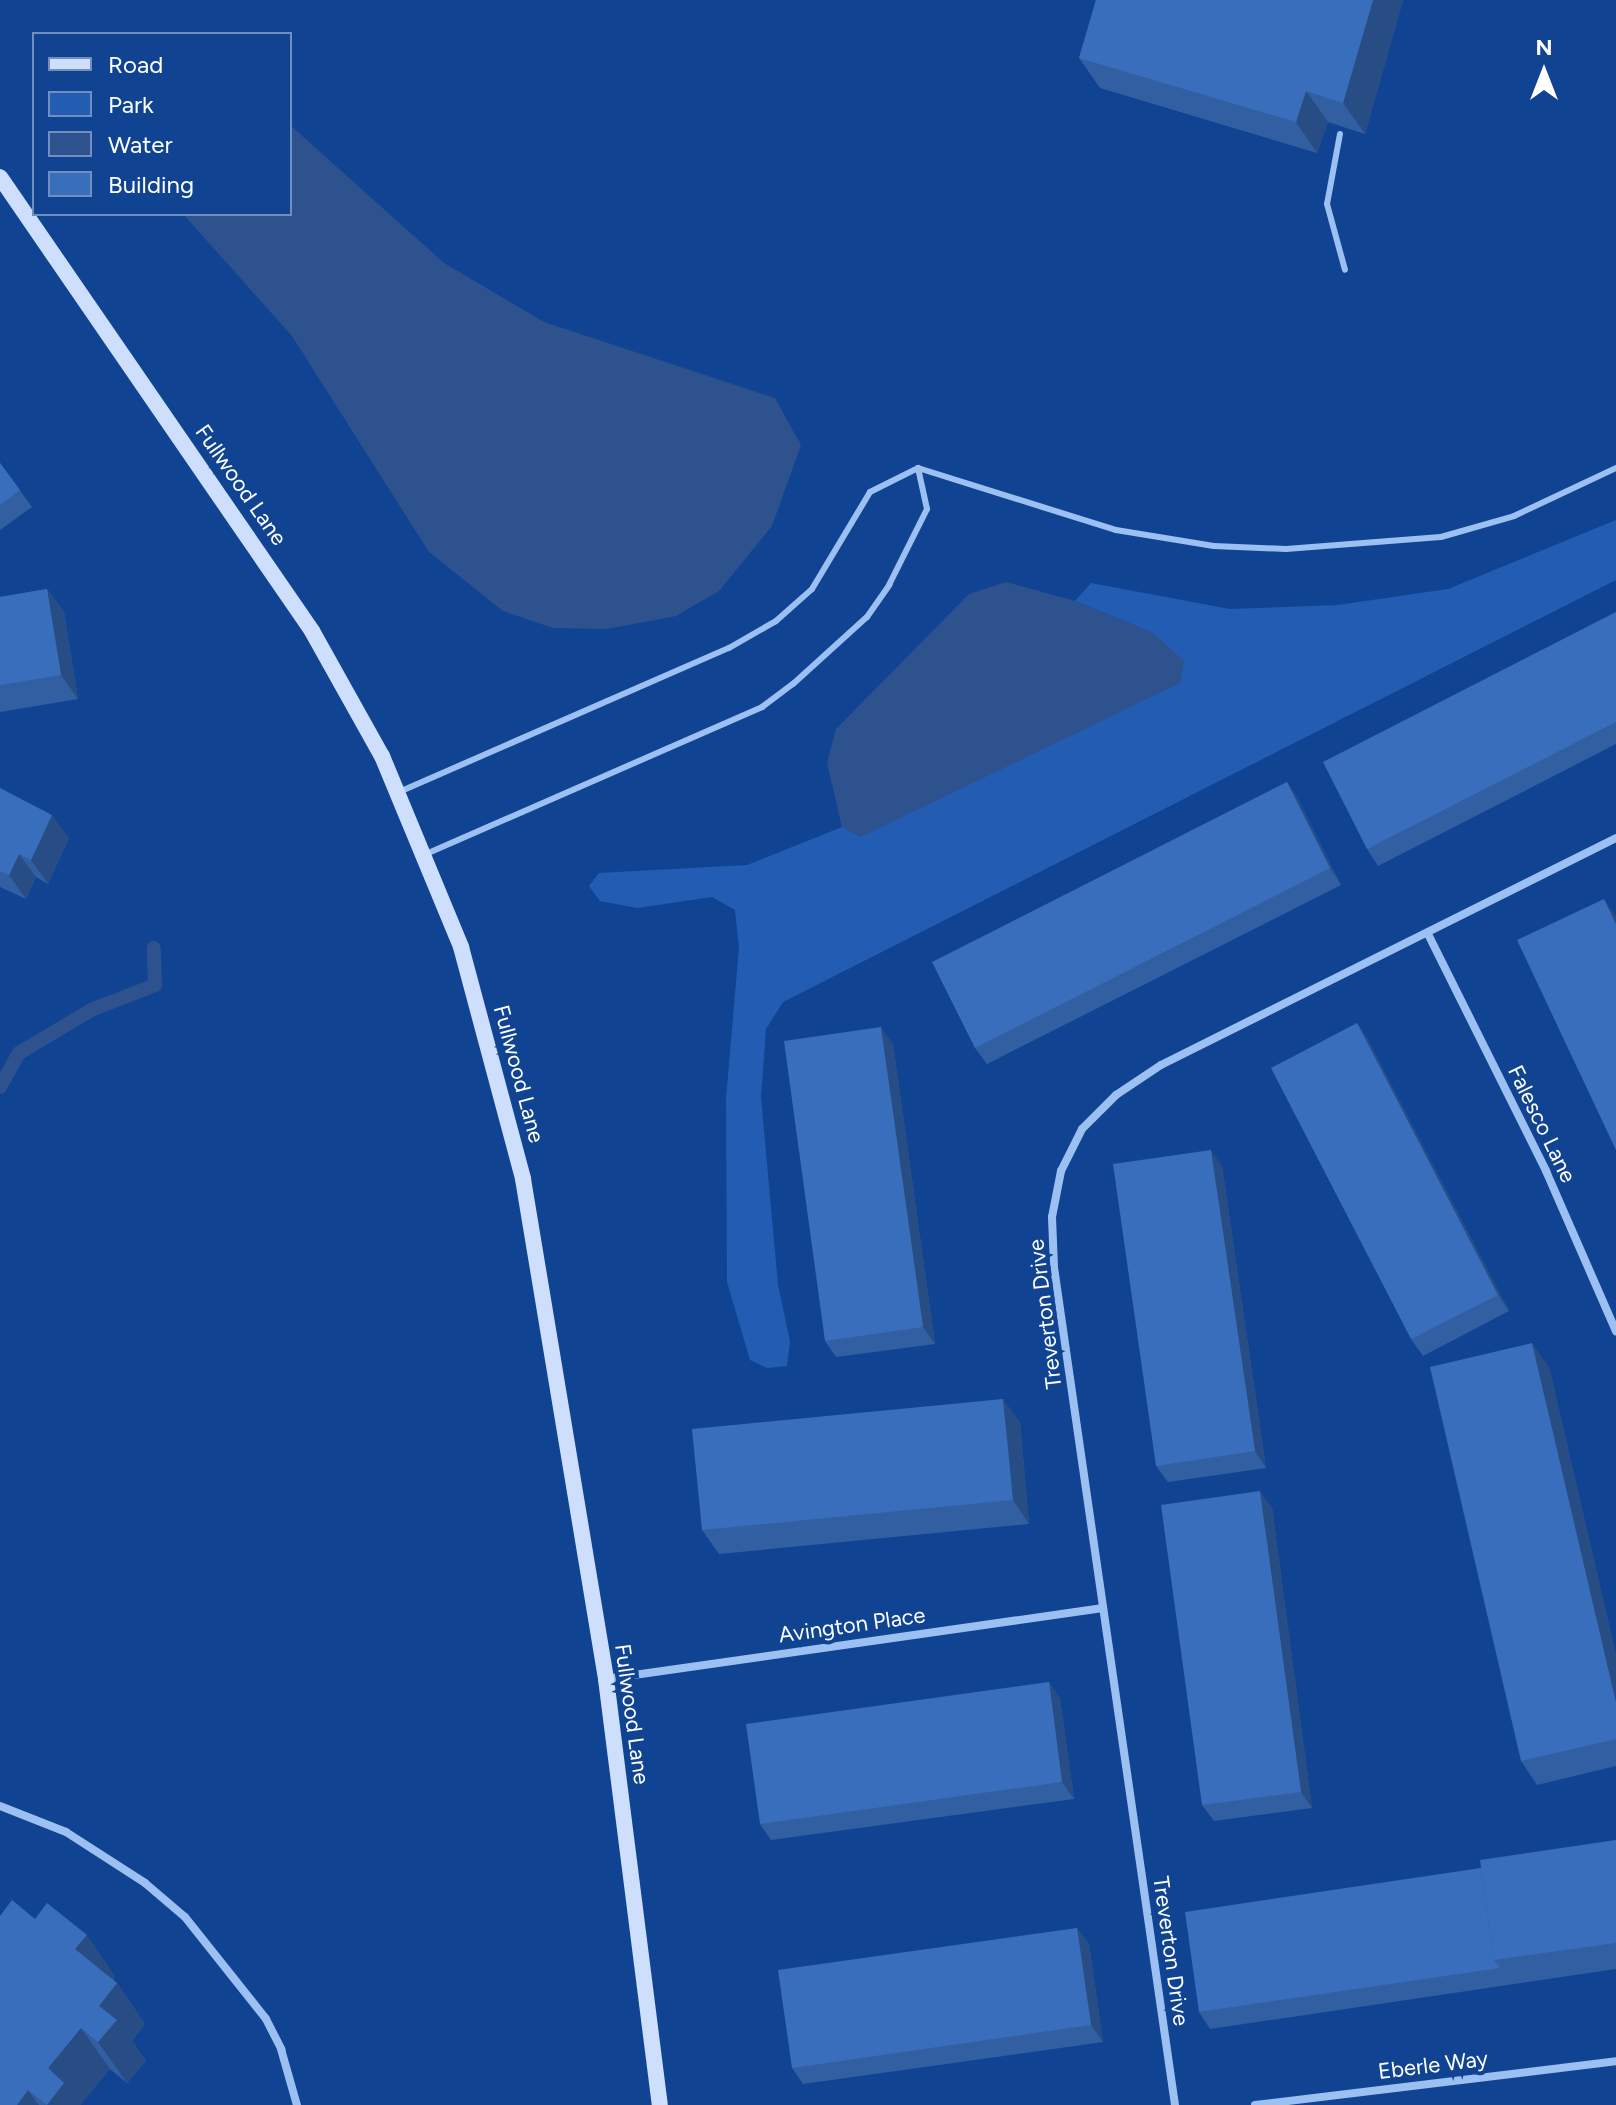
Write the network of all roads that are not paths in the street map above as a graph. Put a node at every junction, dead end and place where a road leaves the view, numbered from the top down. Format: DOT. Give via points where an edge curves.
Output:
graph roads {
  1 [pos="1340,134"];
  2 [pos="0,177"];
  3 [pos="1345,270"];
  4 [pos="918,468"];
  5 [pos="1616,468"];
  6 [pos="398,792"];
  7 [pos="1616,838"];
  8 [pos="426,854"];
  9 [pos="1429,936"];
  10 [pos="1616,1331"];
  11 [pos="1103,1608"];
  12 [pos="606,1679"];
  13 [pos="0,1806"];
  14 [pos="1616,2061"];
  15 [pos="297,2105"];
  16 [pos="660,2105"];
  17 [pos="1175,2105"];
  18 [pos="1255,2105"];
  1 -- 3 [label="lane" via="1327,204"];
  2 -- 6 [label="street, Fullwood Lane" via="279,580"];
  4 -- 5 [label="lane" via="1116,530 1214,546 1286,549 1441,537 1514,516"];
  4 -- 6 [label="lane" via="870,492 812,589 776,621 729,648"];
  4 -- 8 [label="lane" via="927,509 889,585 867,617 793,684 762,707"];
  6 -- 8 [label="street, Fullwood Lane"];
  7 -- 9 [label="street, Treverton Drive"];
  8 -- 12 [label="street, Fullwood Lane" via="461,947 523,1179"];
  9 -- 10 [label="street, Falesco Lane" via="1546,1171"];
  9 -- 11 [label="street, Treverton Drive" via="1161,1065 1116,1095 1082,1129 1061,1171 1052,1217 1054,1267"];
  11 -- 12 [label="street, Avington Place"];
  11 -- 17 [label="street, Treverton Drive"];
  12 -- 16 [label="street, Fullwood Lane"];
  13 -- 15 [label="street" via="66,1832 145,1883 185,1917 266,2019"];
  14 -- 18 [label="street, Eberle Way"];
}
